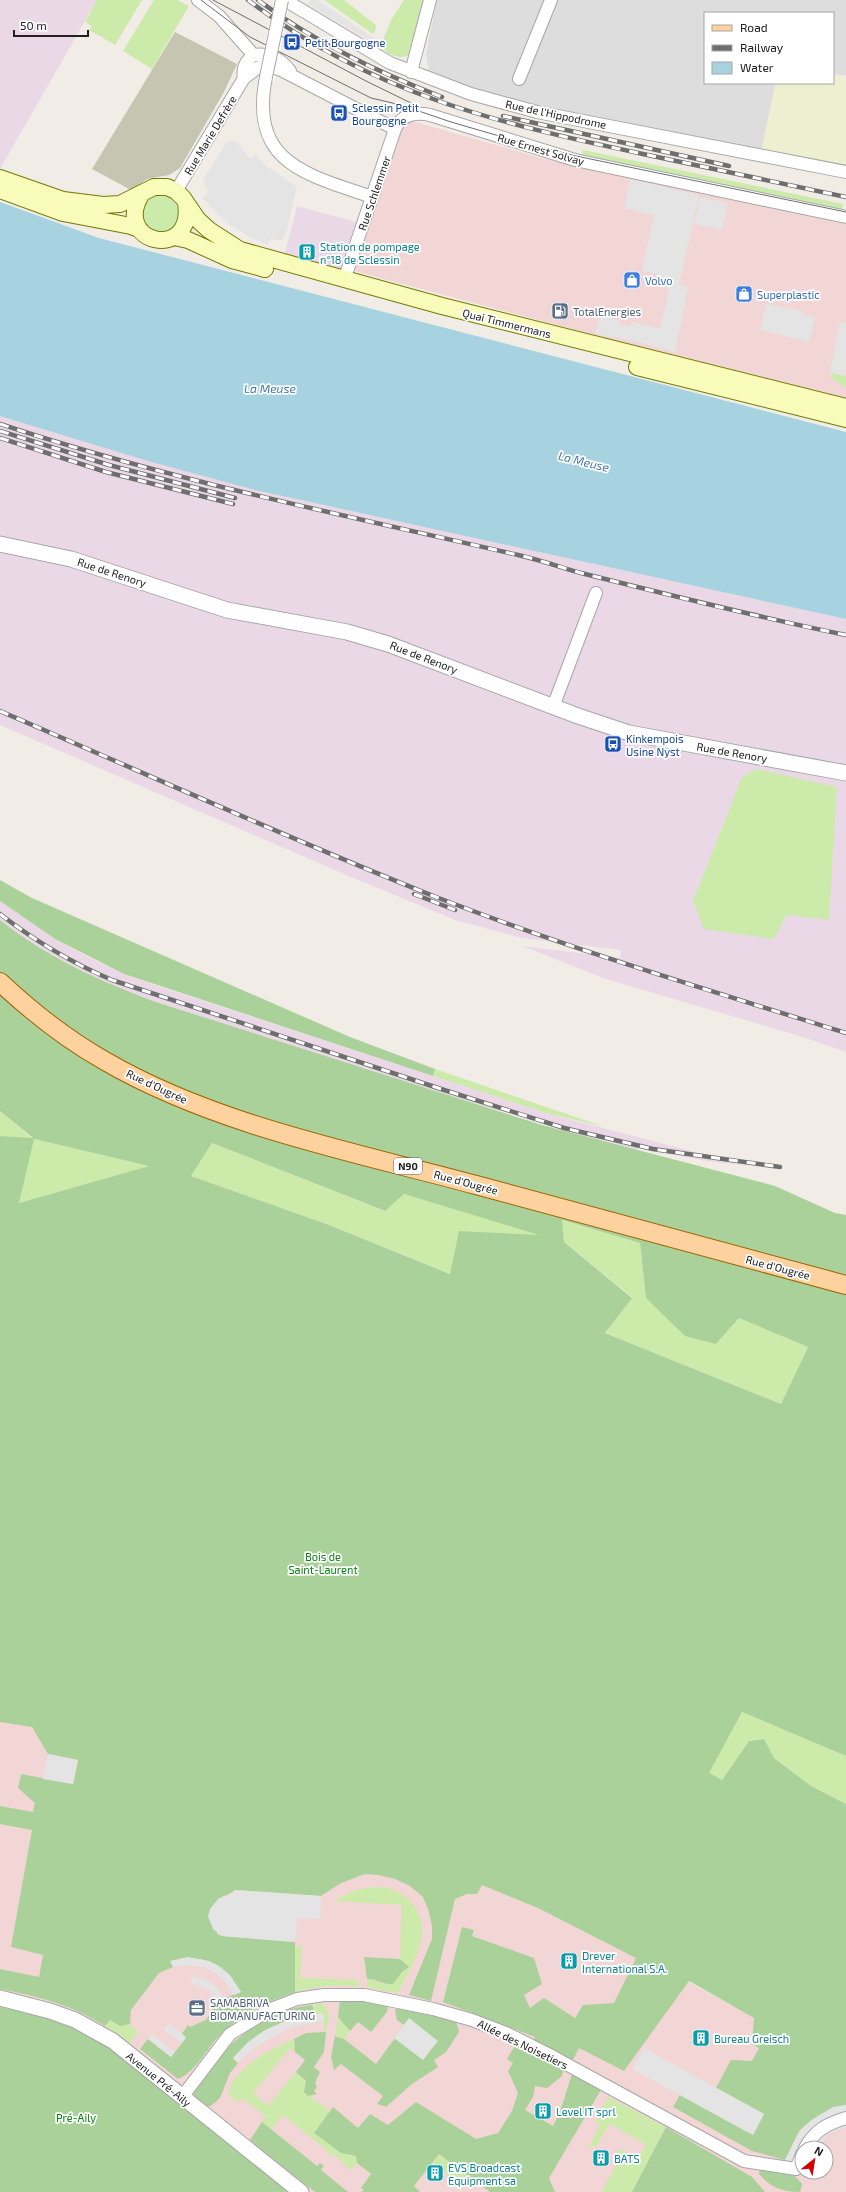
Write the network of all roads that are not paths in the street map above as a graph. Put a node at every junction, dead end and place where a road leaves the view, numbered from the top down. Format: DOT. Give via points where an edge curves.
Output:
graph roads {
  1 [pos="198,0"];
  2 [pos="282,0"];
  3 [pos="285,0"];
  4 [pos="430,0"];
  5 [pos="551,0"];
  6 [pos="253,55"];
  7 [pos="247,72"];
  8 [pos="411,72"];
  9 [pos="295,77"];
  10 [pos="519,79"];
  11 [pos="395,129"];
  12 [pos="846,172"];
  13 [pos="0,178"];
  14 [pos="0,190"];
  15 [pos="176,191"];
  16 [pos="142,193"];
  17 [pos="372,196"];
  18 [pos="186,203"];
  19 [pos="846,217"];
  20 [pos="139,229"];
  21 [pos="174,237"];
  22 [pos="344,280"];
  23 [pos="846,407"];
  24 [pos="846,419"];
  25 [pos="0,544"];
  26 [pos="596,593"];
  27 [pos="554,707"];
  28 [pos="846,773"];
  29 [pos="0,982"];
  30 [pos="846,1285"];
  31 [pos="0,1998"];
  32 [pos="182,2097"];
  33 [pos="846,2118"];
  34 [pos="810,2140"];
  35 [pos="794,2169"];
  36 [pos="301,2192"];
  1 -- 6 [label="street" via="228,26"];
  2 -- 17 [label="street, bridge" via="266,77 262,112 275,150 287,162 304,172"];
  3 -- 8 [label="street, Rue de l'Hippodrome" via="372,54"];
  4 -- 8 [label="street"];
  5 -- 10 [label="street"];
  6 -- 7 [label="street" via="246,62"];
  6 -- 9 [label="street" via="262,54 276,58 285,64"];
  7 -- 9 [label="street" via="264,66"];
  7 -- 15 [label="street, Rue Marie Defrère"];
  8 -- 12 [label="street, Rue de l'Hippodrome" via="471,94 537,112"];
  9 -- 11 [label="street"];
  11 -- 17 [label="street, Rue Schlemmer"];
  11 -- 19 [label="street, Rue Ernest Solvay" via="403,118 422,113 575,160"];
  13 -- 16 [label="main road" via="63,200 83,204 120,204"];
  14 -- 20 [label="main road" via="63,213"];
  15 -- 16 [label="main road" via="167,186 154,187"];
  15 -- 18 [label="main road"];
  16 -- 20 [label="main road" via="135,204 134,217"];
  17 -- 22 [label="street, Rue Schlemmer"];
  18 -- 21 [label="main road" via="188,216 184,228"];
  18 -- 22 [label="main road, Quai Timmermans" via="209,230 240,250"];
  20 -- 21 [label="main road" via="149,238 162,241"];
  21 -- 24 [label="main road, Quai Timmermans" via="188,240 232,260 340,290"];
  22 -- 23 [label="main road, Quai Timmermans"];
  25 -- 27 [label="street, Rue de Renory" via="71,559 233,612 357,634"];
  26 -- 27 [label="street"];
  27 -- 28 [label="street, Rue de Renory" via="634,734"];
  29 -- 30 [label="main road, Rue d'Ougrée / N90" via="26,1006 86,1050 133,1077 211,1110 306,1139"];
  31 -- 32 [label="street, Avenue Pré-Aily" via="50,2010 75,2020 113,2041"];
  32 -- 35 [label="street, Allée des Noisetiers" via="230,2034 271,2009 297,1999 324,1995 364,1995 433,2009 506,2033 744,2161"];
  32 -- 36 [label="street, Avenue Pré-Aily"];
  33 -- 34 [label="street" via="828,2123 814,2133"];
}
